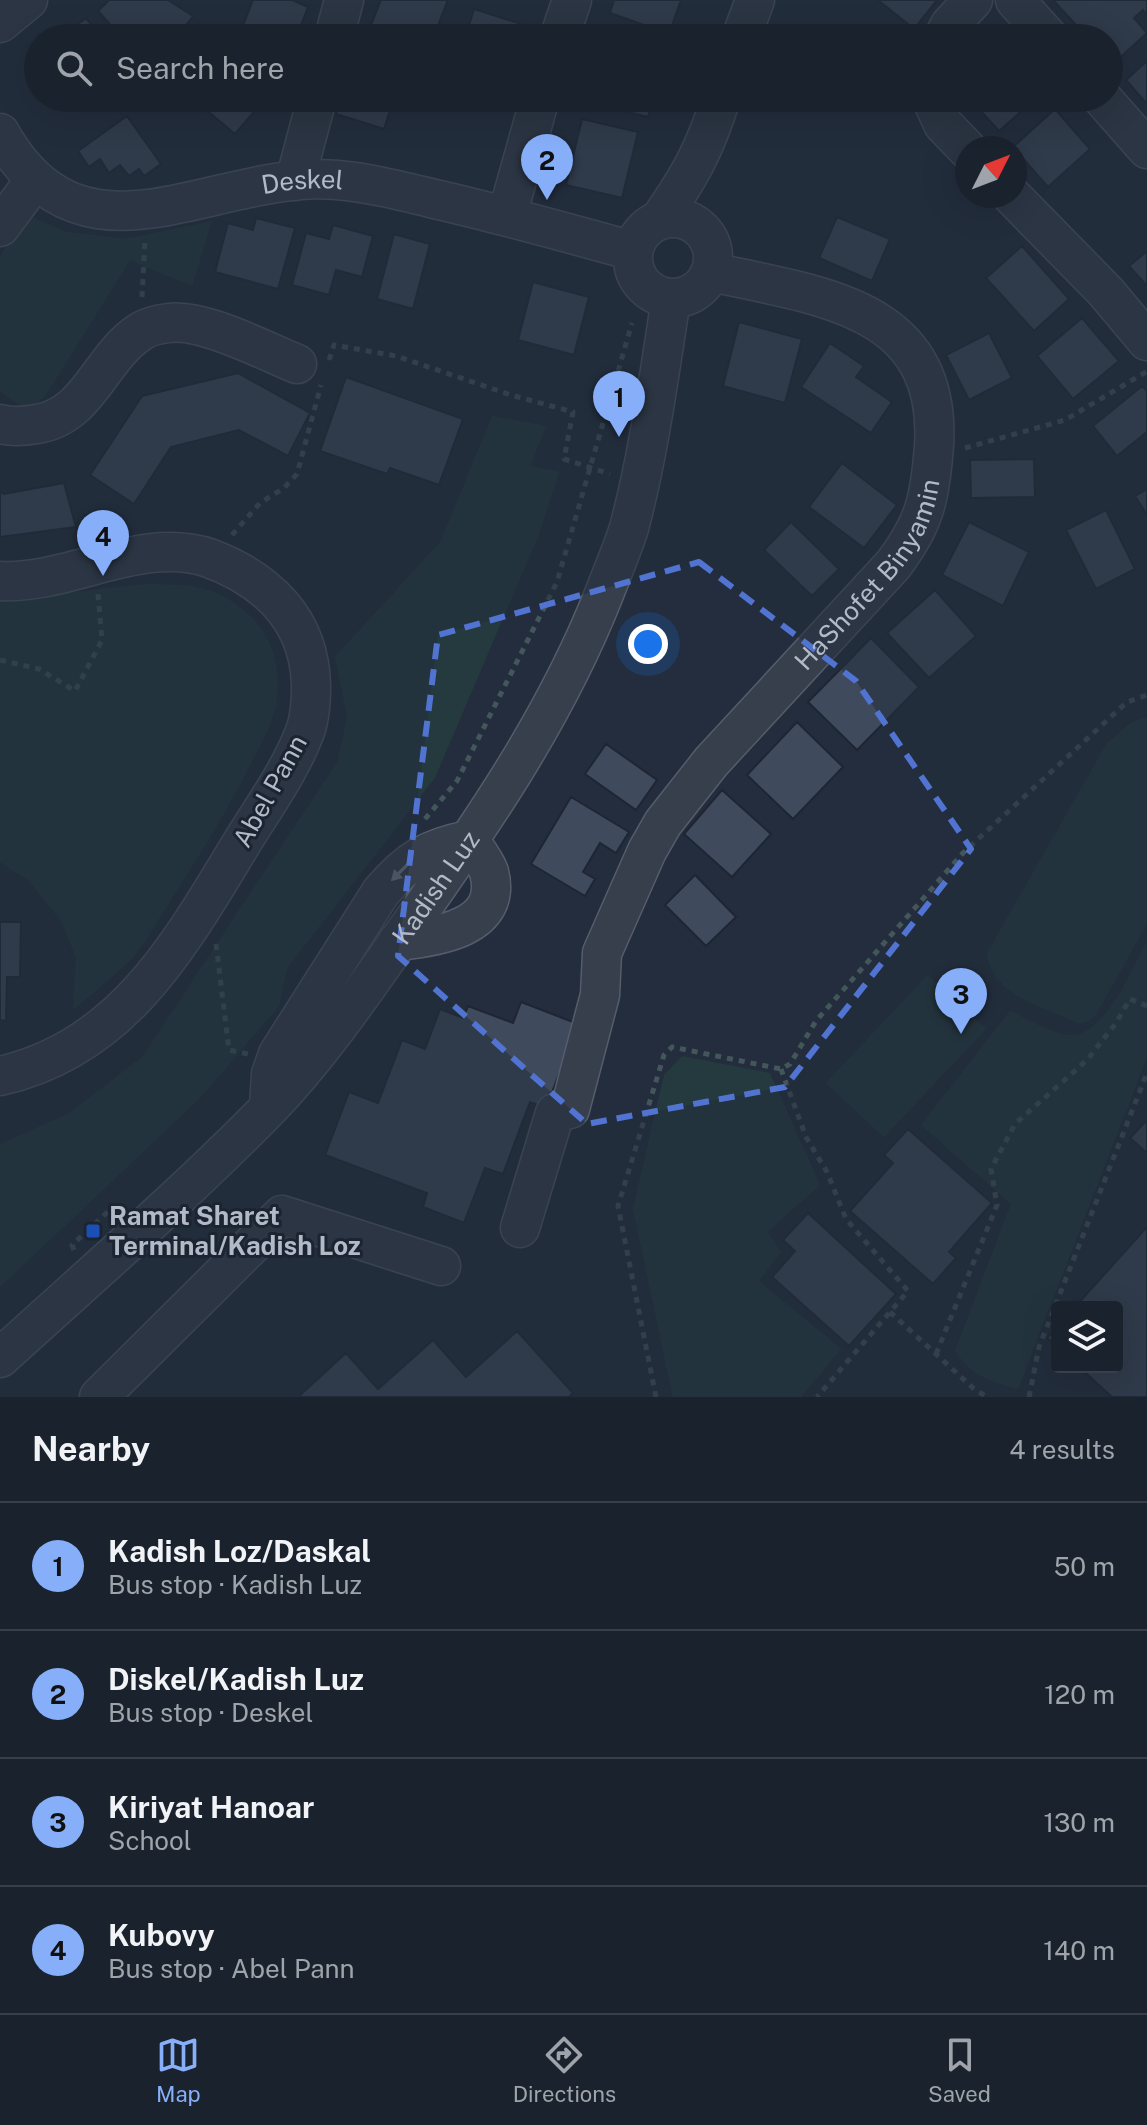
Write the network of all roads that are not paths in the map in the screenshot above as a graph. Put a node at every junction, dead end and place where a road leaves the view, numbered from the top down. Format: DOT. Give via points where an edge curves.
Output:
graph roads {
  1 [pos="28,0"];
  2 [pos="344,0"];
  3 [pos="572,0"];
  4 [pos="755,0"];
  5 [pos="973,0"];
  6 [pos="1015,0"];
  7 [pos="0,23"];
  8 [pos="338,24"];
  9 [pos="564,24"];
  10 [pos="746,24"];
  11 [pos="951,24"];
  12 [pos="1036,24"];
  13 [pos="313,112"];
  14 [pos="536,112"];
  15 [pos="717,112"];
  16 [pos="937,112"];
  17 [pos="1114,112"];
  18 [pos="0,133"];
  19 [pos="710,134"];
  20 [pos="955,136"];
  21 [pos="1147,149"];
  22 [pos="35,180"];
  23 [pos="295,181"];
  24 [pos="1024,208"];
  25 [pos="507,216"];
  26 [pos="660,219"];
  27 [pos="0,227"];
  28 [pos="633,251"];
  29 [pos="710,255"];
  30 [pos="671,299"];
  31 [pos="1147,341"];
  32 [pos="297,364"];
  33 [pos="0,424"];
  34 [pos="0,581"];
  35 [pos="469,840"];
  36 [pos="398,941"];
  37 [pos="0,1076"];
  38 [pos="269,1107"];
  39 [pos="520,1228"];
  40 [pos="441,1266"];
  41 [pos="0,1358"];
  42 [pos="99,1397"];
  1 -- 7 [label="street"];
  2 -- 8 [label="street"];
  3 -- 9 [label="street"];
  4 -- 10 [label="street"];
  5 -- 11 [label="street"];
  6 -- 12 [label="street"];
  13 -- 23 [label="street"];
  14 -- 25 [label="street"];
  15 -- 19 [label="street"];
  16 -- 20 [label="street"];
  17 -- 21 [label="street"];
  18 -- 22 [label="street, Deskel"];
  19 -- 26 [label="street" via="693,172"];
  19 -- 29 [label="street"];
  22 -- 23 [label="street, Deskel" via="83,206 113,211 146,211"];
  22 -- 27 [label="street"];
  23 -- 25 [label="street, Deskel" via="335,179"];
  24 -- 31 [label="street"];
  25 -- 28 [label="street, Deskel"];
  26 -- 28 [label="street" via="642,232"];
  26 -- 29 [label="street" via="682,218 702,229"];
  28 -- 30 [label="street" via="642,284"];
  29 -- 30 [label="street" via="707,281 691,295"];
  29 -- 39 [label="street, HaShofet Binyamin" via="834,300 895,332 929,386 935,417 931,489 913,540 711,762 647,851 602,953 600,995 570,1109 555,1113"];
  30 -- 35 [label="street, Kadish Luz" via="628,530 584,644"];
  32 -- 33 [label="street" via="200,325 171,322 141,330 95,385 51,422"];
  34 -- 37 [label="street, Abel Pann" via="163,552 210,559 265,588 282,605 310,660 311,696 305,731 290,764 157,974 130,1004 59,1057"];
  35 -- 36 [label="street, Kadish Luz"];
  35 -- 36 [label="street" via="489,874 488,900 481,913 461,928"];
  35 -- 38 [label="street, one-way" via="415,858 381,892 278,1054"];
  36 -- 38 [label="street, Kadish Luz" via="307,1067"];
  38 -- 41 [label="street, Kadish Luz"];
  40 -- 42 [label="street" via="282,1215"];
}
